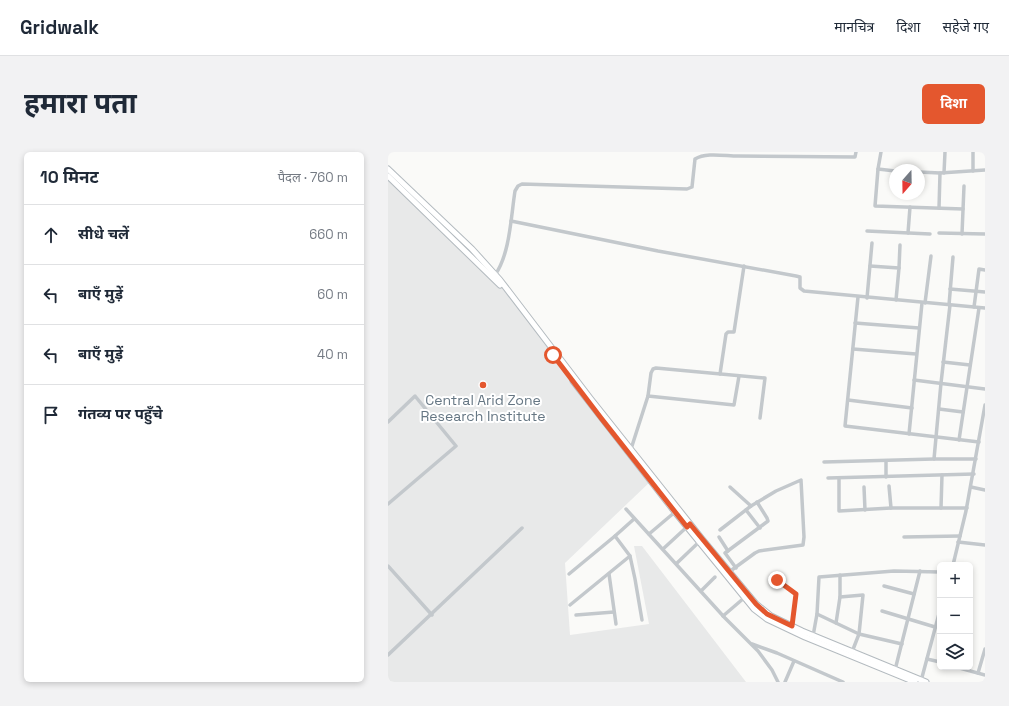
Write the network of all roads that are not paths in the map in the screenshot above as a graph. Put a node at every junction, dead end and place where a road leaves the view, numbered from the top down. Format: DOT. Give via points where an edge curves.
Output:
graph roads {
  1 [pos="829,152"];
  2 [pos="856,152"];
  3 [pos="881,152"];
  4 [pos="945,152"];
  5 [pos="973,152"];
  6 [pos="709,154"];
  7 [pos="743,154"];
  8 [pos="778,154"];
  9 [pos="803,154"];
  10 [pos="829,157"];
  11 [pos="388,169"];
  12 [pos="878,169"];
  13 [pos="889,170"];
  14 [pos="985,170"];
  15 [pos="973,171"];
  16 [pos="925,172"];
  17 [pos="942,173"];
  18 [pos="388,176"];
  19 [pos="964,186"];
  20 [pos="910,207"];
  21 [pos="938,208"];
  22 [pos="963,209"];
  23 [pos="510,221"];
  24 [pos="867,231"];
  25 [pos="908,233"];
  26 [pos="939,233"];
  27 [pos="930,234"];
  28 [pos="962,234"];
  29 [pos="985,234"];
  30 [pos="872,243"];
  31 [pos="900,245"];
  32 [pos="932,256"];
  33 [pos="952,257"];
  34 [pos="744,266"];
  35 [pos="870,266"];
  36 [pos="899,268"];
  37 [pos="985,270"];
  38 [pos="495,275"];
  39 [pos="950,289"];
  40 [pos="976,292"];
  41 [pos="985,292"];
  42 [pos="858,297"];
  43 [pos="867,298"];
  44 [pos="896,300"];
  45 [pos="923,303"];
  46 [pos="950,305"];
  47 [pos="974,308"];
  48 [pos="979,308"];
  49 [pos="985,308"];
  50 [pos="855,323"];
  51 [pos="919,328"];
  52 [pos="853,349"];
  53 [pos="916,354"];
  54 [pos="944,362"];
  55 [pos="970,364"];
  56 [pos="720,374"];
  57 [pos="739,376"];
  58 [pos="914,380"];
  59 [pos="941,383"];
  60 [pos="966,387"];
  61 [pos="985,389"];
  62 [pos="648,396"];
  63 [pos="848,400"];
  64 [pos="985,405"];
  65 [pos="912,408"];
  66 [pos="939,409"];
  67 [pos="963,412"];
  68 [pos="760,418"];
  69 [pos="388,422"];
  70 [pos="983,432"];
  71 [pos="909,434"];
  72 [pos="936,437"];
  73 [pos="959,440"];
  74 [pos="979,442"];
  75 [pos="631,449"];
  76 [pos="934,459"];
  77 [pos="976,459"];
  78 [pos="886,461"];
  79 [pos="824,462"];
  80 [pos="974,474"];
  81 [pos="942,475"];
  82 [pos="886,477"];
  83 [pos="828,478"];
  84 [pos="839,478"];
  85 [pos="889,486"];
  86 [pos="730,487"];
  87 [pos="864,487"];
  88 [pos="971,488"];
  89 [pos="985,490"];
  90 [pos="757,502"];
  91 [pos="388,504"];
  92 [pos="751,506"];
  93 [pos="891,508"];
  94 [pos="941,508"];
  95 [pos="967,508"];
  96 [pos="626,509"];
  97 [pos="746,510"];
  98 [pos="865,510"];
  99 [pos="675,512"];
  100 [pos="634,519"];
  101 [pos="689,525"];
  102 [pos="522,528"];
  103 [pos="760,528"];
  104 [pos="720,530"];
  105 [pos="649,534"];
  106 [pos="615,536"];
  107 [pos="904,536"];
  108 [pos="960,536"];
  109 [pos="719,537"];
  110 [pos="699,542"];
  111 [pos="958,542"];
  112 [pos="985,545"];
  113 [pos="663,549"];
  114 [pos="728,551"];
  115 [pos="630,556"];
  116 [pos="954,562"];
  117 [pos="676,563"];
  118 [pos="388,566"];
  119 [pos="736,568"];
  120 [pos="920,571"];
  121 [pos="729,572"];
  122 [pos="937,572"];
  123 [pos="569,574"];
  124 [pos="609,574"];
  125 [pos="840,575"];
  126 [pos="715,577"];
  127 [pos="777,580"];
  128 [pos="884,586"];
  129 [pos="701,591"];
  130 [pos="914,594"];
  131 [pos="840,597"];
  132 [pos="744,598"];
  133 [pos="570,605"];
  134 [pos="882,611"];
  135 [pos="614,612"];
  136 [pos="817,614"];
  137 [pos="432,615"];
  138 [pos="576,615"];
  139 [pos="723,616"];
  140 [pos="908,619"];
  141 [pos="642,620"];
  142 [pos="937,620"];
  143 [pos="836,623"];
  144 [pos="616,624"];
  145 [pos="792,626"];
  146 [pos="935,627"];
  147 [pos="859,634"];
  148 [pos="813,636"];
  149 [pos="751,644"];
  150 [pos="902,644"];
  151 [pos="985,648"];
  152 [pos="852,652"];
  153 [pos="388,656"];
  154 [pos="927,659"];
  155 [pos="794,661"];
  156 [pos="937,661"];
  157 [pos="895,670"];
  158 [pos="967,670"];
  159 [pos="978,673"];
  160 [pos="985,675"];
  161 [pos="831,677"];
  162 [pos="778,682"];
  163 [pos="785,682"];
  164 [pos="829,682"];
  165 [pos="843,682"];
  166 [pos="921,682"];
  1 -- 10 [label="street"];
  2 -- 10 [label="street" via="856,157"];
  3 -- 12 [label="street"];
  4 -- 17 [label="street"];
  5 -- 15 [label="street"];
  6 -- 7 [label="street"];
  6 -- 23 [label="street" via="695,159 692,185 689,189 522,184 515,191"];
  7 -- 8 [label="street"];
  8 -- 9 [label="street"];
  9 -- 10 [label="street"];
  11 -- 38 [label="main road" via="472,249"];
  12 -- 13 [label="street"];
  12 -- 20 [label="street" via="875,206"];
  14 -- 15 [label="street"];
  15 -- 17 [label="street"];
  16 -- 17 [label="street"];
  17 -- 21 [label="street"];
  18 -- 99 [label="main road" via="500,285"];
  19 -- 22 [label="street"];
  20 -- 21 [label="street"];
  20 -- 25 [label="street"];
  21 -- 22 [label="street"];
  22 -- 28 [label="street"];
  23 -- 34 [label="street"];
  23 -- 38 [label="street" via="502,266"];
  24 -- 25 [label="street"];
  25 -- 27 [label="street"];
  26 -- 28 [label="street"];
  28 -- 29 [label="street"];
  30 -- 35 [label="street"];
  31 -- 36 [label="street"];
  32 -- 45 [label="street"];
  33 -- 39 [label="street"];
  34 -- 42 [label="street" via="798,276 800,288 804,291"];
  34 -- 56 [label="street" via="734,332 726,334"];
  35 -- 36 [label="street"];
  35 -- 43 [label="street"];
  36 -- 44 [label="street"];
  37 -- 40 [label="street" via="979,270"];
  38 -- 75 [label="main road"];
  39 -- 40 [label="street"];
  39 -- 46 [label="street"];
  40 -- 41 [label="street"];
  40 -- 47 [label="street"];
  42 -- 43 [label="street"];
  42 -- 50 [label="street"];
  43 -- 44 [label="street"];
  44 -- 45 [label="street"];
  45 -- 46 [label="street"];
  45 -- 51 [label="street"];
  46 -- 47 [label="street"];
  46 -- 54 [label="street"];
  47 -- 48 [label="street"];
  48 -- 49 [label="street"];
  48 -- 55 [label="street"];
  50 -- 51 [label="street"];
  50 -- 52 [label="street"];
  51 -- 53 [label="street"];
  52 -- 53 [label="street"];
  52 -- 63 [label="street"];
  53 -- 58 [label="street"];
  54 -- 55 [label="street"];
  54 -- 59 [label="street"];
  55 -- 60 [label="street"];
  56 -- 57 [label="street"];
  56 -- 62 [label="street" via="656,368 651,373"];
  57 -- 62 [label="street" via="734,405"];
  57 -- 68 [label="street" via="765,378"];
  58 -- 59 [label="street"];
  58 -- 65 [label="street"];
  59 -- 60 [label="street"];
  59 -- 66 [label="street"];
  60 -- 61 [label="street"];
  60 -- 67 [label="street"];
  62 -- 75 [label="street"];
  63 -- 65 [label="street"];
  63 -- 71 [label="street" via="845,426"];
  64 -- 70 [label="street"];
  65 -- 71 [label="street"];
  66 -- 67 [label="street"];
  66 -- 72 [label="street"];
  67 -- 73 [label="street"];
  69 -- 91 [label="street" via="415,396 456,446"];
  70 -- 74 [label="street"];
  71 -- 72 [label="street"];
  72 -- 73 [label="street"];
  72 -- 76 [label="street"];
  73 -- 74 [label="street"];
  74 -- 77 [label="street"];
  75 -- 101 [label="main road"];
  76 -- 77 [label="street"];
  76 -- 78 [label="street"];
  77 -- 80 [label="street"];
  78 -- 79 [label="street"];
  78 -- 82 [label="street"];
  80 -- 81 [label="street"];
  80 -- 88 [label="street"];
  81 -- 82 [label="street"];
  81 -- 94 [label="street"];
  82 -- 84 [label="street"];
  83 -- 84 [label="street"];
  84 -- 98 [label="street" via="839,511"];
  85 -- 93 [label="street"];
  86 -- 92 [label="street"];
  87 -- 98 [label="street"];
  88 -- 89 [label="street"];
  88 -- 95 [label="street"];
  90 -- 92 [label="street"];
  90 -- 103 [label="street" via="768,519"];
  90 -- 119 [label="street" via="800,480 804,537 802,545 760,551"];
  92 -- 97 [label="street"];
  93 -- 94 [label="street"];
  93 -- 98 [label="street"];
  94 -- 95 [label="street"];
  95 -- 108 [label="street"];
  96 -- 100 [label="street"];
  97 -- 103 [label="street"];
  97 -- 104 [label="street"];
  99 -- 101 [label="main road"];
  99 -- 105 [label="street"];
  100 -- 105 [label="street"];
  100 -- 106 [label="street"];
  101 -- 110 [label="main road"];
  101 -- 113 [label="street"];
  101 -- 121 [label="main road"];
  102 -- 137 [label="street"];
  103 -- 114 [label="street"];
  105 -- 113 [label="street"];
  106 -- 115 [label="street"];
  106 -- 123 [label="street"];
  107 -- 108 [label="street"];
  108 -- 111 [label="street"];
  109 -- 114 [label="street"];
  110 -- 117 [label="street"];
  110 -- 132 [label="main road"];
  111 -- 112 [label="street"];
  111 -- 116 [label="street"];
  113 -- 117 [label="street"];
  114 -- 119 [label="street" via="725,553"];
  115 -- 124 [label="street"];
  115 -- 141 [label="street"];
  117 -- 129 [label="street"];
  118 -- 137 [label="street"];
  119 -- 121 [label="street"];
  120 -- 122 [label="street"];
  120 -- 125 [label="street"];
  120 -- 130 [label="street"];
  121 -- 145 [label="main road" via="760,608"];
  124 -- 133 [label="street"];
  124 -- 135 [label="street"];
  125 -- 131 [label="street"];
  125 -- 136 [label="street" via="819,577"];
  126 -- 129 [label="street"];
  127 -- 145 [label="street" via="796,594"];
  128 -- 130 [label="street"];
  129 -- 139 [label="street"];
  130 -- 140 [label="street"];
  131 -- 143 [label="street"];
  131 -- 147 [label="street" via="863,595"];
  132 -- 139 [label="street"];
  132 -- 166 [label="main road" via="758,613 777,624 811,640"];
  134 -- 140 [label="street"];
  135 -- 138 [label="street"];
  135 -- 144 [label="street"];
  136 -- 143 [label="street"];
  136 -- 148 [label="street"];
  137 -- 153 [label="street"];
  139 -- 149 [label="street"];
  140 -- 146 [label="street"];
  140 -- 150 [label="street"];
  142 -- 146 [label="street"];
  143 -- 147 [label="street"];
  145 -- 148 [label="main road"];
  146 -- 154 [label="street"];
  147 -- 150 [label="street"];
  147 -- 152 [label="street"];
  148 -- 152 [label="main road"];
  149 -- 155 [label="street"];
  149 -- 162 [label="street"];
  150 -- 157 [label="street"];
  151 -- 159 [label="street"];
  152 -- 157 [label="main road"];
  154 -- 156 [label="street"];
  154 -- 166 [label="street"];
  155 -- 161 [label="street"];
  155 -- 163 [label="street"];
  157 -- 166 [label="main road"];
  158 -- 159 [label="street"];
  159 -- 160 [label="street"];
  161 -- 164 [label="street"];
  161 -- 165 [label="street"];
}
